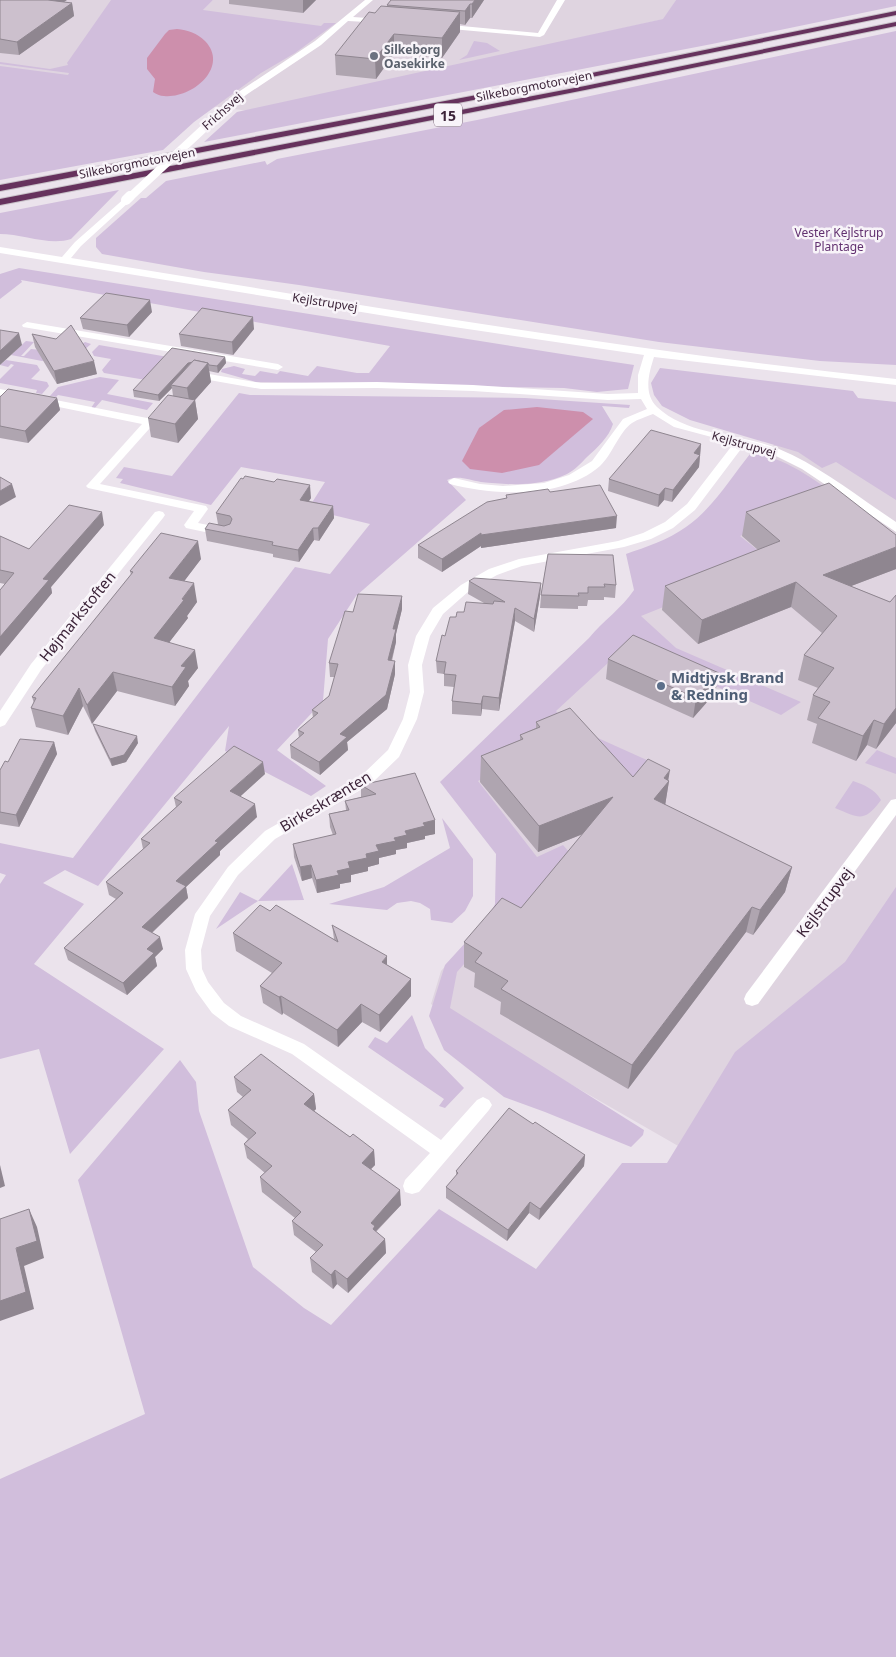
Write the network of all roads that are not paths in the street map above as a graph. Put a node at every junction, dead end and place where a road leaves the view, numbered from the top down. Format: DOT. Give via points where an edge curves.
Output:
graph roads {
  1 [pos="369,0"];
  2 [pos="561,0"];
  3 [pos="896,13"];
  4 [pos="349,19"];
  5 [pos="393,22"];
  6 [pos="896,24"];
  7 [pos="429,25"];
  8 [pos="0,188"];
  9 [pos="0,202"];
  10 [pos="0,250"];
  11 [pos="65,260"];
  12 [pos="27,325"];
  13 [pos="650,353"];
  14 [pos="216,357"];
  15 [pos="278,367"];
  16 [pos="205,375"];
  17 [pos="896,382"];
  18 [pos="184,384"];
  19 [pos="0,392"];
  20 [pos="643,396"];
  21 [pos="167,402"];
  22 [pos="654,410"];
  23 [pos="150,422"];
  24 [pos="741,441"];
  25 [pos="454,482"];
  26 [pos="160,514"];
  27 [pos="896,528"];
  28 [pos="226,532"];
  29 [pos="0,722"];
  30 [pos="896,804"];
  31 [pos="752,999"];
  32 [pos="483,1105"];
  33 [pos="442,1152"];
  34 [pos="412,1186"];
  1 -- 4 [label="street, Frichsvej"];
  2 -- 7 [label="street" via="540,35"];
  3 -- 8 [label="highway, Silkeborgmotorvejen / 15" via="572,79"];
  4 -- 5 [label="street"];
  4 -- 11 [label="street, Frichsvej, bridge" via="243,93 78,244"];
  6 -- 9 [label="highway, Silkeborgmotorvejen / 15"];
  10 -- 11 [label="street, Kejlstrupvej"];
  11 -- 13 [label="street, Kejlstrupvej"];
  12 -- 14 [label="street"];
  13 -- 17 [label="street, Kejlstrupvej"];
  13 -- 20 [label="street" via="641,380"];
  14 -- 15 [label="street"];
  14 -- 16 [label="street"];
  16 -- 18 [label="street" via="193,373"];
  16 -- 20 [label="street" via="261,386 376,385"];
  19 -- 23 [label="street"];
  20 -- 22 [label="street, Kejlstrupvej"];
  21 -- 23 [label="street"];
  22 -- 24 [label="street, Kejlstrupvej" via="679,425"];
  22 -- 25 [label="street" via="627,421 596,463 573,477 546,486 503,490"];
  23 -- 28 [label="street" via="92,486 202,509 190,525"];
  24 -- 27 [label="street, Kejlstrupvej" via="774,451 806,468"];
  24 -- 33 [label="street, Birkeskrænten" via="691,507 669,525 620,544 538,559 492,572 465,588 438,611 423,636 416,665 417,692 410,719 394,752 366,780 270,835 233,870 203,914 193,950 194,969 218,1008 235,1021 298,1049"];
  26 -- 29 [label="street, Højmarkstoften" via="36,667"];
  30 -- 31 [label="street, Kejlstrupvej"];
  32 -- 33 [label="street"];
  33 -- 34 [label="street"];
}
